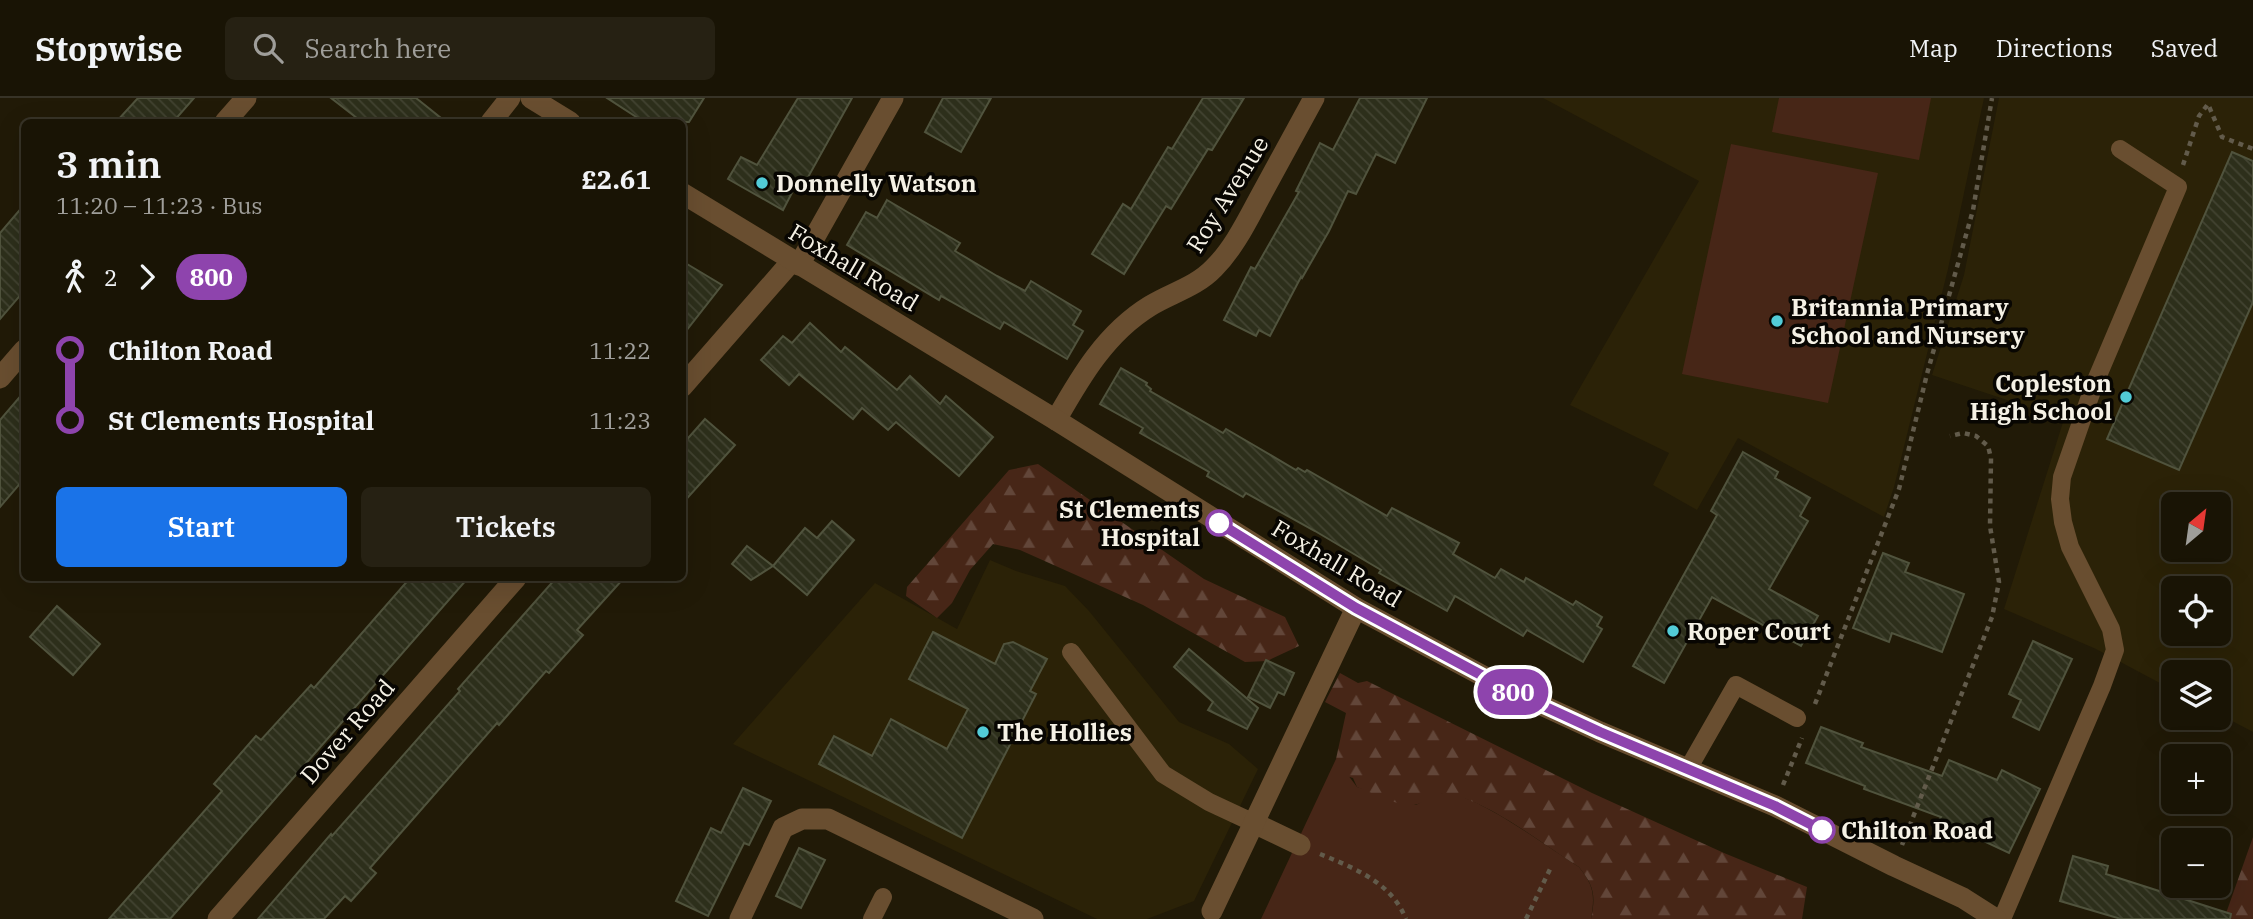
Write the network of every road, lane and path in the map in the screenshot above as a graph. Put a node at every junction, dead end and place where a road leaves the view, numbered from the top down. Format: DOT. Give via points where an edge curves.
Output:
graph roads {
  1 [pos="246,98"];
  2 [pos="510,98"];
  3 [pos="531,98"];
  4 [pos="893,98"];
  5 [pos="1314,98"];
  6 [pos="1992,98"];
  7 [pos="228,119"];
  8 [pos="493,119"];
  9 [pos="565,119"];
  10 [pos="2120,149"];
  11 [pos="2253,149"];
  12 [pos="2178,187"];
  13 [pos="686,194"];
  14 [pos="796,263"];
  15 [pos="21,354"];
  16 [pos="0,378"];
  17 [pos="686,383"];
  18 [pos="1056,420"];
  19 [pos="1950,436"];
  20 [pos="513,581"];
  21 [pos="1356,608"];
  22 [pos="1071,652"];
  23 [pos="1804,720"];
  24 [pos="1688,769"];
  25 [pos="1775,806"];
  26 [pos="1254,823"];
  27 [pos="1300,845"];
  28 [pos="1552,865"];
  29 [pos="1894,866"];
  30 [pos="883,897"];
  31 [pos="1010,914"];
  32 [pos="1208,916"];
  33 [pos="218,919"];
  34 [pos="740,919"];
  35 [pos="872,919"];
  36 [pos="1033,919"];
  37 [pos="1406,919"];
  38 [pos="1526,919"];
  39 [pos="1999,919"];
  1 -- 7 [label="street"];
  2 -- 8 [label="street"];
  3 -- 9 [label="street"];
  4 -- 14 [label="street"];
  5 -- 18 [label="street, Roy Avenue" via="1224,258 1198,281 1151,304 1106,343 1083,371"];
  6 -- 23 [label="path" via="1973,210 1899,489"];
  10 -- 12 [label="lane"];
  11 -- 12 [label="path" via="2222,137 2208,104 2199,116"];
  12 -- 39 [label="lane" via="2094,385 2062,477 2060,499 2070,547 2111,629 2115,650"];
  13 -- 14 [label="street, Foxhall Road"];
  14 -- 17 [label="street"];
  14 -- 18 [label="street, Foxhall Road"];
  15 -- 16 [label="street"];
  18 -- 21 [label="street, Foxhall Road"];
  19 -- 29 [label="path" via="1976,436 1988,446 1990,526 1999,582 1992,617"];
  20 -- 33 [label="street, Dover Road"];
  21 -- 24 [label="street, Foxhall Road" via="1513,692"];
  21 -- 26 [label="street"];
  22 -- 26 [label="lane" via="1163,774"];
  23 -- 24 [label="lane" via="1736,685"];
  23 -- 25 [label="path"];
  24 -- 25 [label="street, Foxhall Road"];
  25 -- 29 [label="street, Foxhall Road"];
  26 -- 27 [label="street"];
  26 -- 32 [label="street"];
  27 -- 37 [label="path" via="1371,877 1391,894"];
  28 -- 38 [label="path"];
  29 -- 39 [label="street, Foxhall Road"];
  30 -- 35 [label="lane"];
  31 -- 34 [label="street" via="828,819 802,819 783,828"];
  31 -- 36 [label="street"];
}
